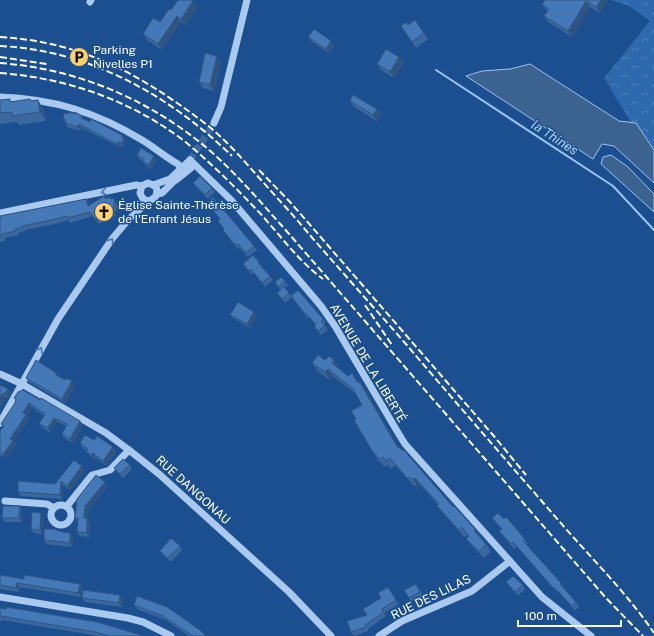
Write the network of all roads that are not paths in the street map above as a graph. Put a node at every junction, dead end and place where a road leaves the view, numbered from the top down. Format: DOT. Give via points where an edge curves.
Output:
graph roads {
  1 [pos="244,1"];
  2 [pos="0,97"];
  3 [pos="214,123"];
  4 [pos="190,160"];
  5 [pos="181,169"];
  6 [pos="153,185"];
  7 [pos="170,185"];
  8 [pos="142,186"];
  9 [pos="157,194"];
  10 [pos="149,201"];
  11 [pos="0,213"];
  12 [pos="0,374"];
  13 [pos="22,384"];
  14 [pos="0,423"];
  15 [pos="129,450"];
  16 [pos="5,501"];
  17 [pos="67,506"];
  18 [pos="54,508"];
  19 [pos="510,561"];
  20 [pos="0,597"];
  21 [pos="171,636"];
  22 [pos="331,636"];
  23 [pos="379,636"];
  24 [pos="591,636"];
  1 -- 3 [label="street" via="221,107"];
  2 -- 5 [label="street" via="50,102 86,112 141,139 178,164"];
  4 -- 5 [label="street"];
  4 -- 7 [label="street" via="191,168"];
  4 -- 19 [label="street, AVENUE DE LA LIBERTÉ" via="232,201 321,306 405,444"];
  5 -- 6 [label="street" via="170,179"];
  5 -- 7 [label="street" via="182,173"];
  6 -- 8 [label="street" via="148,183"];
  6 -- 9 [label="street"];
  7 -- 9 [label="street" via="162,193"];
  8 -- 10 [label="street" via="141,196"];
  8 -- 11 [label="street, one-way" via="136,185"];
  9 -- 10 [label="street"];
  13 -- 10 [label="street, one-way" via="58,319 112,239"];
  12 -- 13 [label="street, RUE DANGONAU"];
  13 -- 14 [label="street"];
  13 -- 15 [label="street, RUE DANGONAU" via="106,433"];
  15 -- 17 [label="street" via="110,470 92,475"];
  15 -- 22 [label="street, RUE DANGONAU" via="289,592"];
  16 -- 18 [label="street" via="47,504"];
  17 -- 18 [label="street" via="60,505"];
  17 -- 18 [label="street" via="71,511 71,519 62,525 55,523 52,518 51,511"];
  19 -- 23 [label="street, RUE DES LILAS" via="472,591 402,621"];
  19 -- 24 [label="street, AVENUE DE LA LIBERTÉ" via="542,597"];
  20 -- 21 [label="street" via="128,618 143,622"];
}
